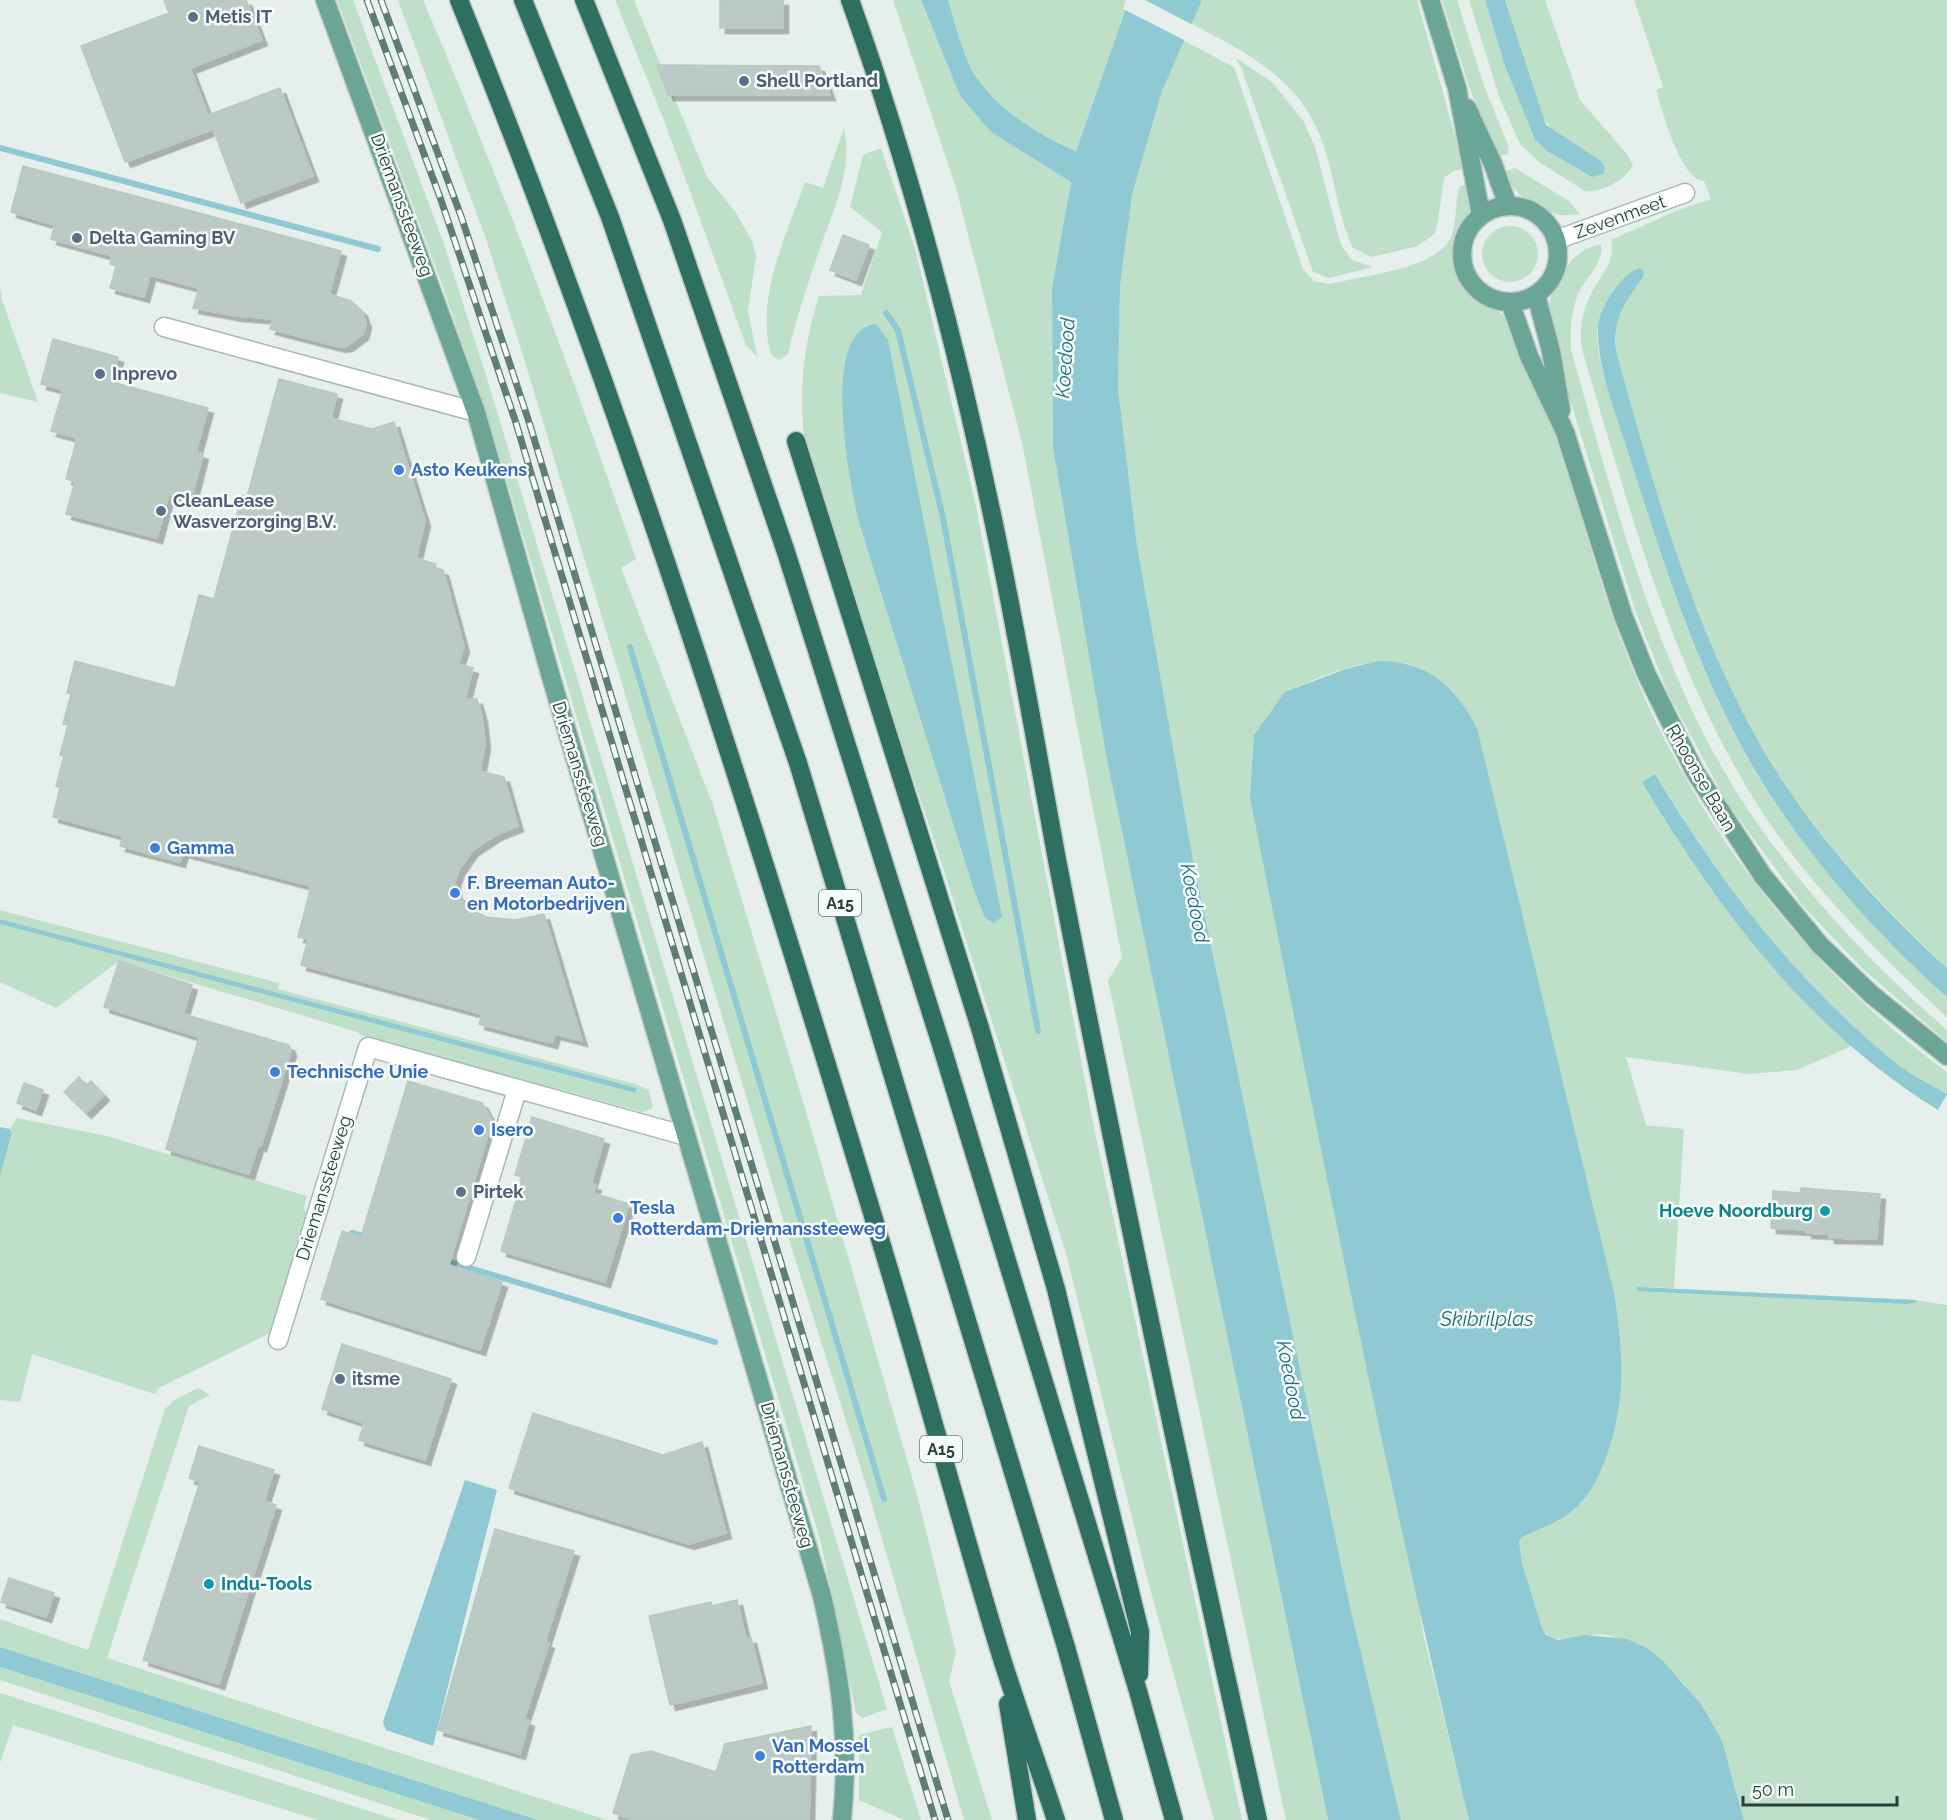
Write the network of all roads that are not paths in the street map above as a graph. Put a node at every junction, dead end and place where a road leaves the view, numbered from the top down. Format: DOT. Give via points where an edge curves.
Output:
graph roads {
  1 [pos="326,0"];
  2 [pos="459,0"];
  3 [pos="523,0"];
  4 [pos="584,0"];
  5 [pos="850,0"];
  6 [pos="1430,0"];
  7 [pos="1457,88"];
  8 [pos="1685,194"];
  9 [pos="1508,206"];
  10 [pos="1481,214"];
  11 [pos="1556,240"];
  12 [pos="1536,295"];
  13 [pos="1510,302"];
  14 [pos="164,327"];
  15 [pos="476,412"];
  16 [pos="1565,432"];
  17 [pos="796,441"];
  18 [pos="1947,1056"];
  19 [pos="517,1090"];
  20 [pos="686,1136"];
  21 [pos="466,1257"];
  22 [pos="278,1340"];
  23 [pos="999,1649"];
  24 [pos="1138,1691"];
  25 [pos="842,1820"];
  26 [pos="1027,1820"];
  27 [pos="1056,1820"];
  28 [pos="1114,1820"];
  29 [pos="1174,1820"];
  30 [pos="1258,1820"];
  1 -- 15 [label="main road, Driemanssteeweg"];
  2 -- 23 [label="highway, A15" via="507,118 681,606 884,1250"];
  3 -- 28 [label="highway, A15" via="610,218 798,763 1066,1647"];
  4 -- 24 [label="highway" via="672,220 786,552"];
  5 -- 30 [label="highway" via="875,68 926,240 992,513 1117,1162"];
  6 -- 7 [label="main road"];
  7 -- 9 [label="main road"];
  7 -- 10 [label="main road"];
  8 -- 11 [label="street, Zevenmeet"];
  9 -- 10 [label="main road"];
  9 -- 11 [label="main road" via="1538,214"];
  10 -- 13 [label="main road" via="1464,239 1464,270 1481,293"];
  11 -- 12 [label="main road" via="1555,271"];
  12 -- 13 [label="main road"];
  12 -- 16 [label="main road, Rhoonse Baan" via="1551,351"];
  13 -- 16 [label="main road, Rhoonse Baan" via="1529,356"];
  14 -- 15 [label="street"];
  15 -- 20 [label="main road, Driemanssteeweg"];
  16 -- 18 [label="main road, Rhoonse Baan" via="1627,624 1646,673 1695,772 1762,876 1820,945 1871,994"];
  17 -- 24 [label="highway" via="980,1028 1056,1289 1140,1632"];
  19 -- 20 [label="street, Driemanssteeweg"];
  19 -- 21 [label="street"];
  19 -- 22 [label="street, Driemanssteeweg" via="368,1047"];
  20 -- 25 [label="main road, Driemanssteeweg" via="822,1596 843,1707"];
  23 -- 26 [label="highway, A15"];
  23 -- 27 [label="highway, A15"];
  24 -- 29 [label="highway"];
}
